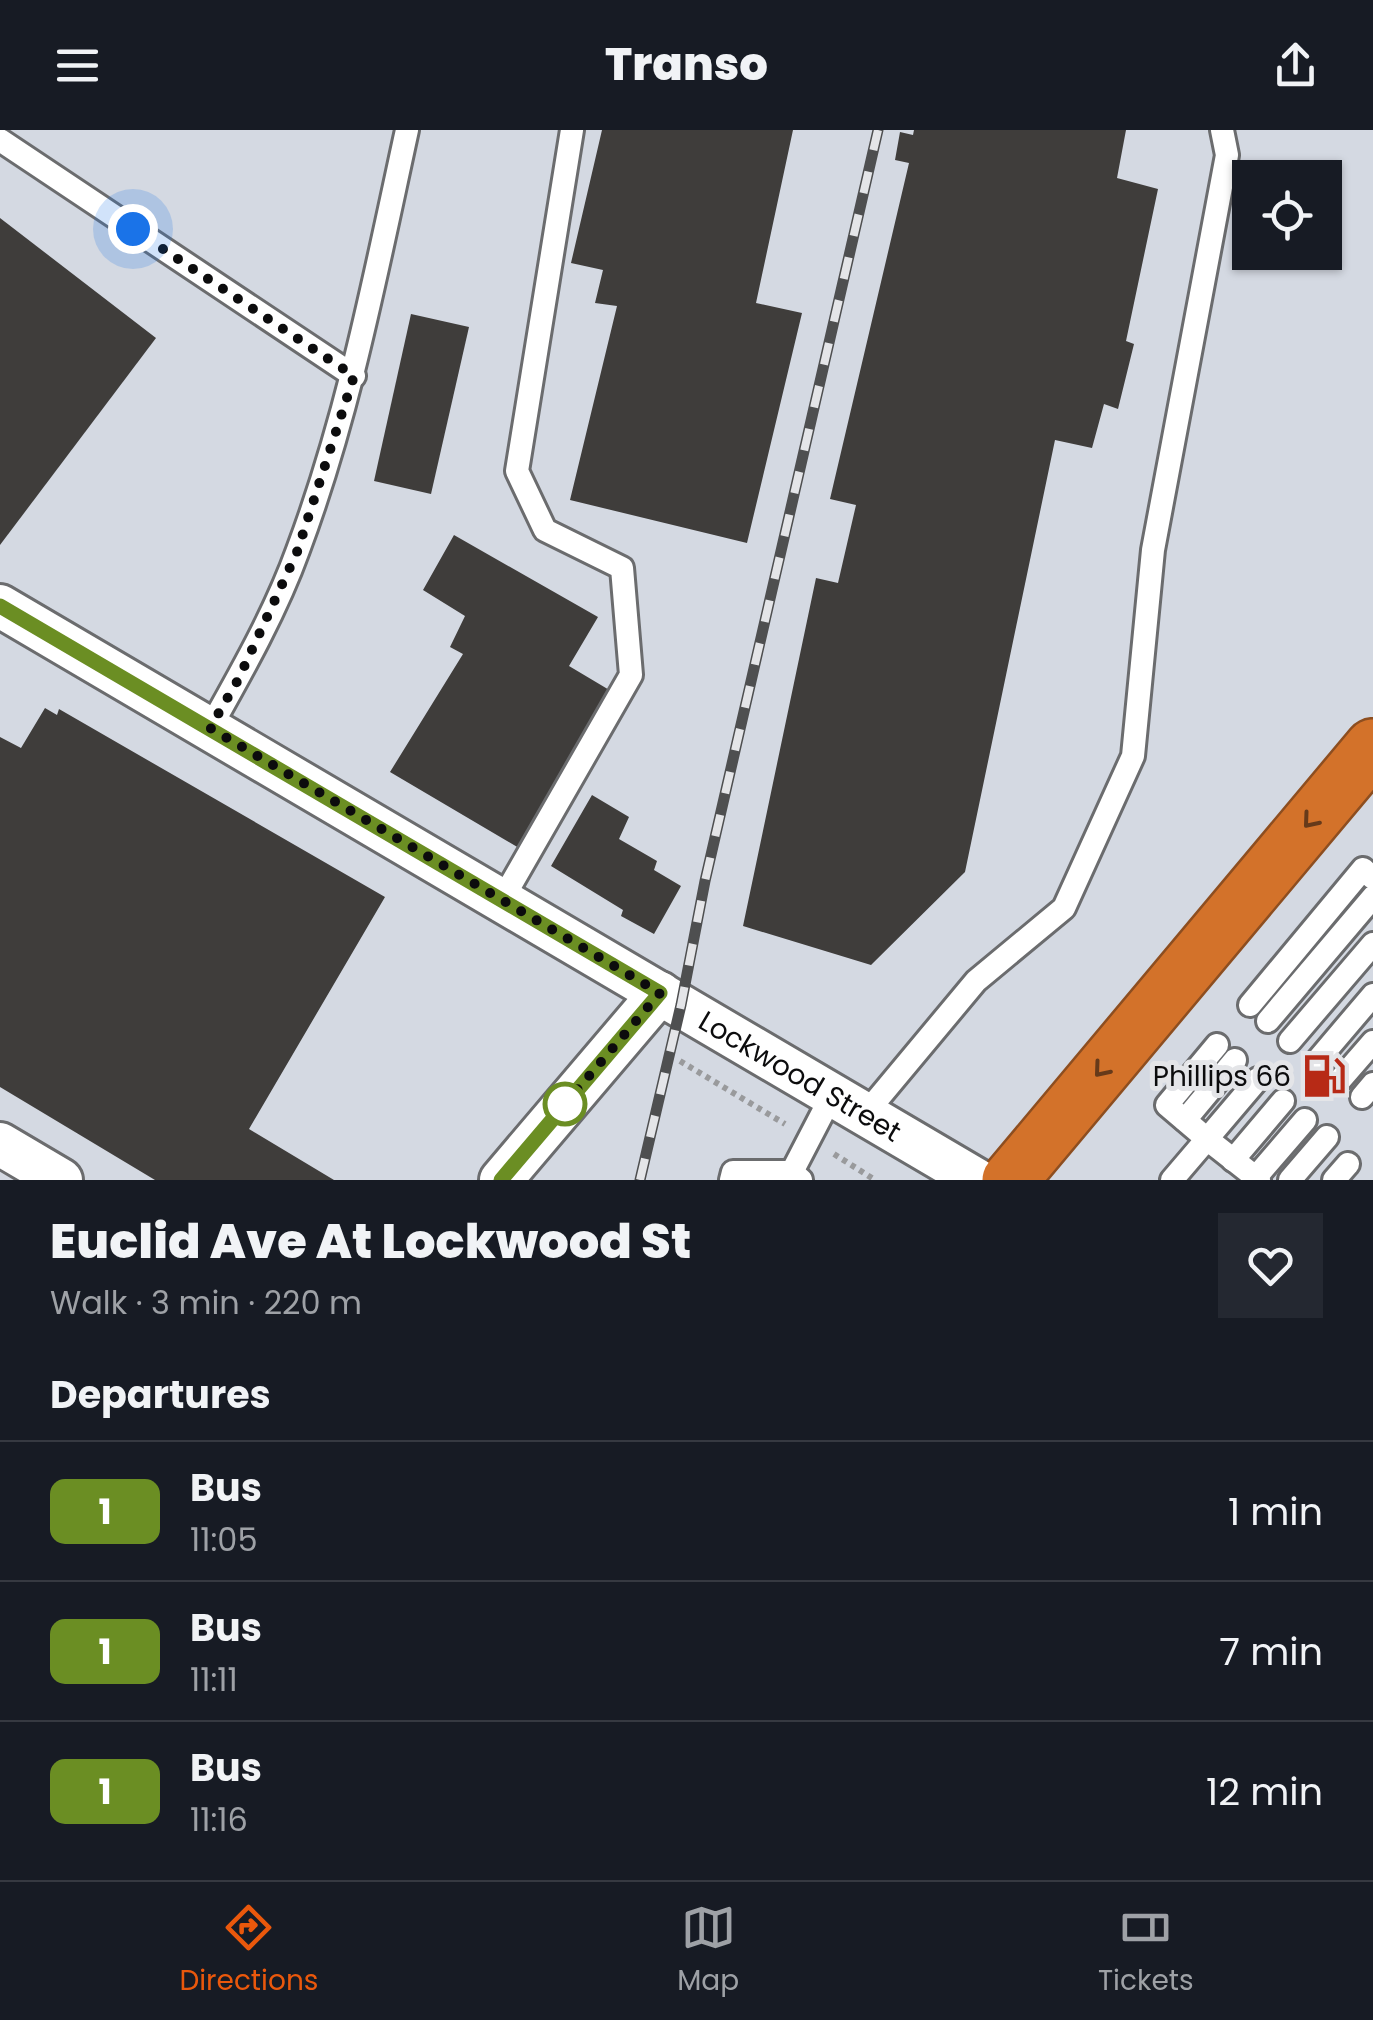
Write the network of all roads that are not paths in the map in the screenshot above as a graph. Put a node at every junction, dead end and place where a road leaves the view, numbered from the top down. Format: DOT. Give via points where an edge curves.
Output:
graph roads {
  1 [pos="407,130"];
  2 [pos="572,130"];
  3 [pos="1222,130"];
  4 [pos="0,140"];
  5 [pos="354,376"];
  6 [pos="0,606"];
  7 [pos="210,728"];
  8 [pos="1373,746"];
  9 [pos="1373,878"];
  10 [pos="1373,897"];
  11 [pos="502,900"];
  12 [pos="1373,944"];
  13 [pos="660,993"];
  14 [pos="1373,994"];
  15 [pos="1250,1006"];
  16 [pos="1268,1021"];
  17 [pos="1290,1041"];
  18 [pos="1373,1042"];
  19 [pos="1226,1053"];
  20 [pos="1317,1061"];
  21 [pos="1258,1079"];
  22 [pos="1340,1080"];
  23 [pos="1283,1100"];
  24 [pos="850,1103"];
  25 [pos="1305,1120"];
  26 [pos="1327,1137"];
  27 [pos="1207,1139"];
  28 [pos="0,1144"];
  29 [pos="1234,1160"];
  30 [pos="797,1176"];
  31 [pos="1257,1179"];
  32 [pos="61,1180"];
  33 [pos="501,1180"];
  34 [pos="731,1180"];
  35 [pos="978,1180"];
  36 [pos="1010,1180"];
  37 [pos="1172,1180"];
  38 [pos="1290,1180"];
  1 -- 5 [label="lane"];
  2 -- 11 [label="lane" via="517,471 545,530 622,568 631,675"];
  3 -- 24 [label="lane" via="1227,155 1153,550 1133,756 1064,908"];
  4 -- 5 [label="lane"];
  5 -- 7 [label="lane" via="297,552"];
  6 -- 7 [label="street, Lockwood Street"];
  7 -- 11 [label="street, Lockwood Street"];
  8 -- 36 [label="highway, one-way"];
  9 -- 15 [label="lane" via="1363,870"];
  10 -- 16 [label="lane"];
  11 -- 13 [label="street, Lockwood Street"];
  12 -- 17 [label="lane"];
  13 -- 24 [label="street, Lockwood Street"];
  13 -- 33 [label="street"];
  14 -- 20 [label="lane"];
  18 -- 22 [label="lane"];
  19 -- 27 [label="lane" via="1185,1120"];
  21 -- 27 [label="lane"];
  23 -- 29 [label="lane"];
  24 -- 30 [label="lane" via="810,1140"];
  24 -- 35 [label="street, Lockwood Street"];
  25 -- 31 [label="lane"];
  26 -- 38 [label="lane"];
  27 -- 29 [label="lane"];
  27 -- 37 [label="lane"];
  28 -- 32 [label="street"];
  29 -- 31 [label="lane"];
  30 -- 34 [label="lane" via="732,1172"];
}
